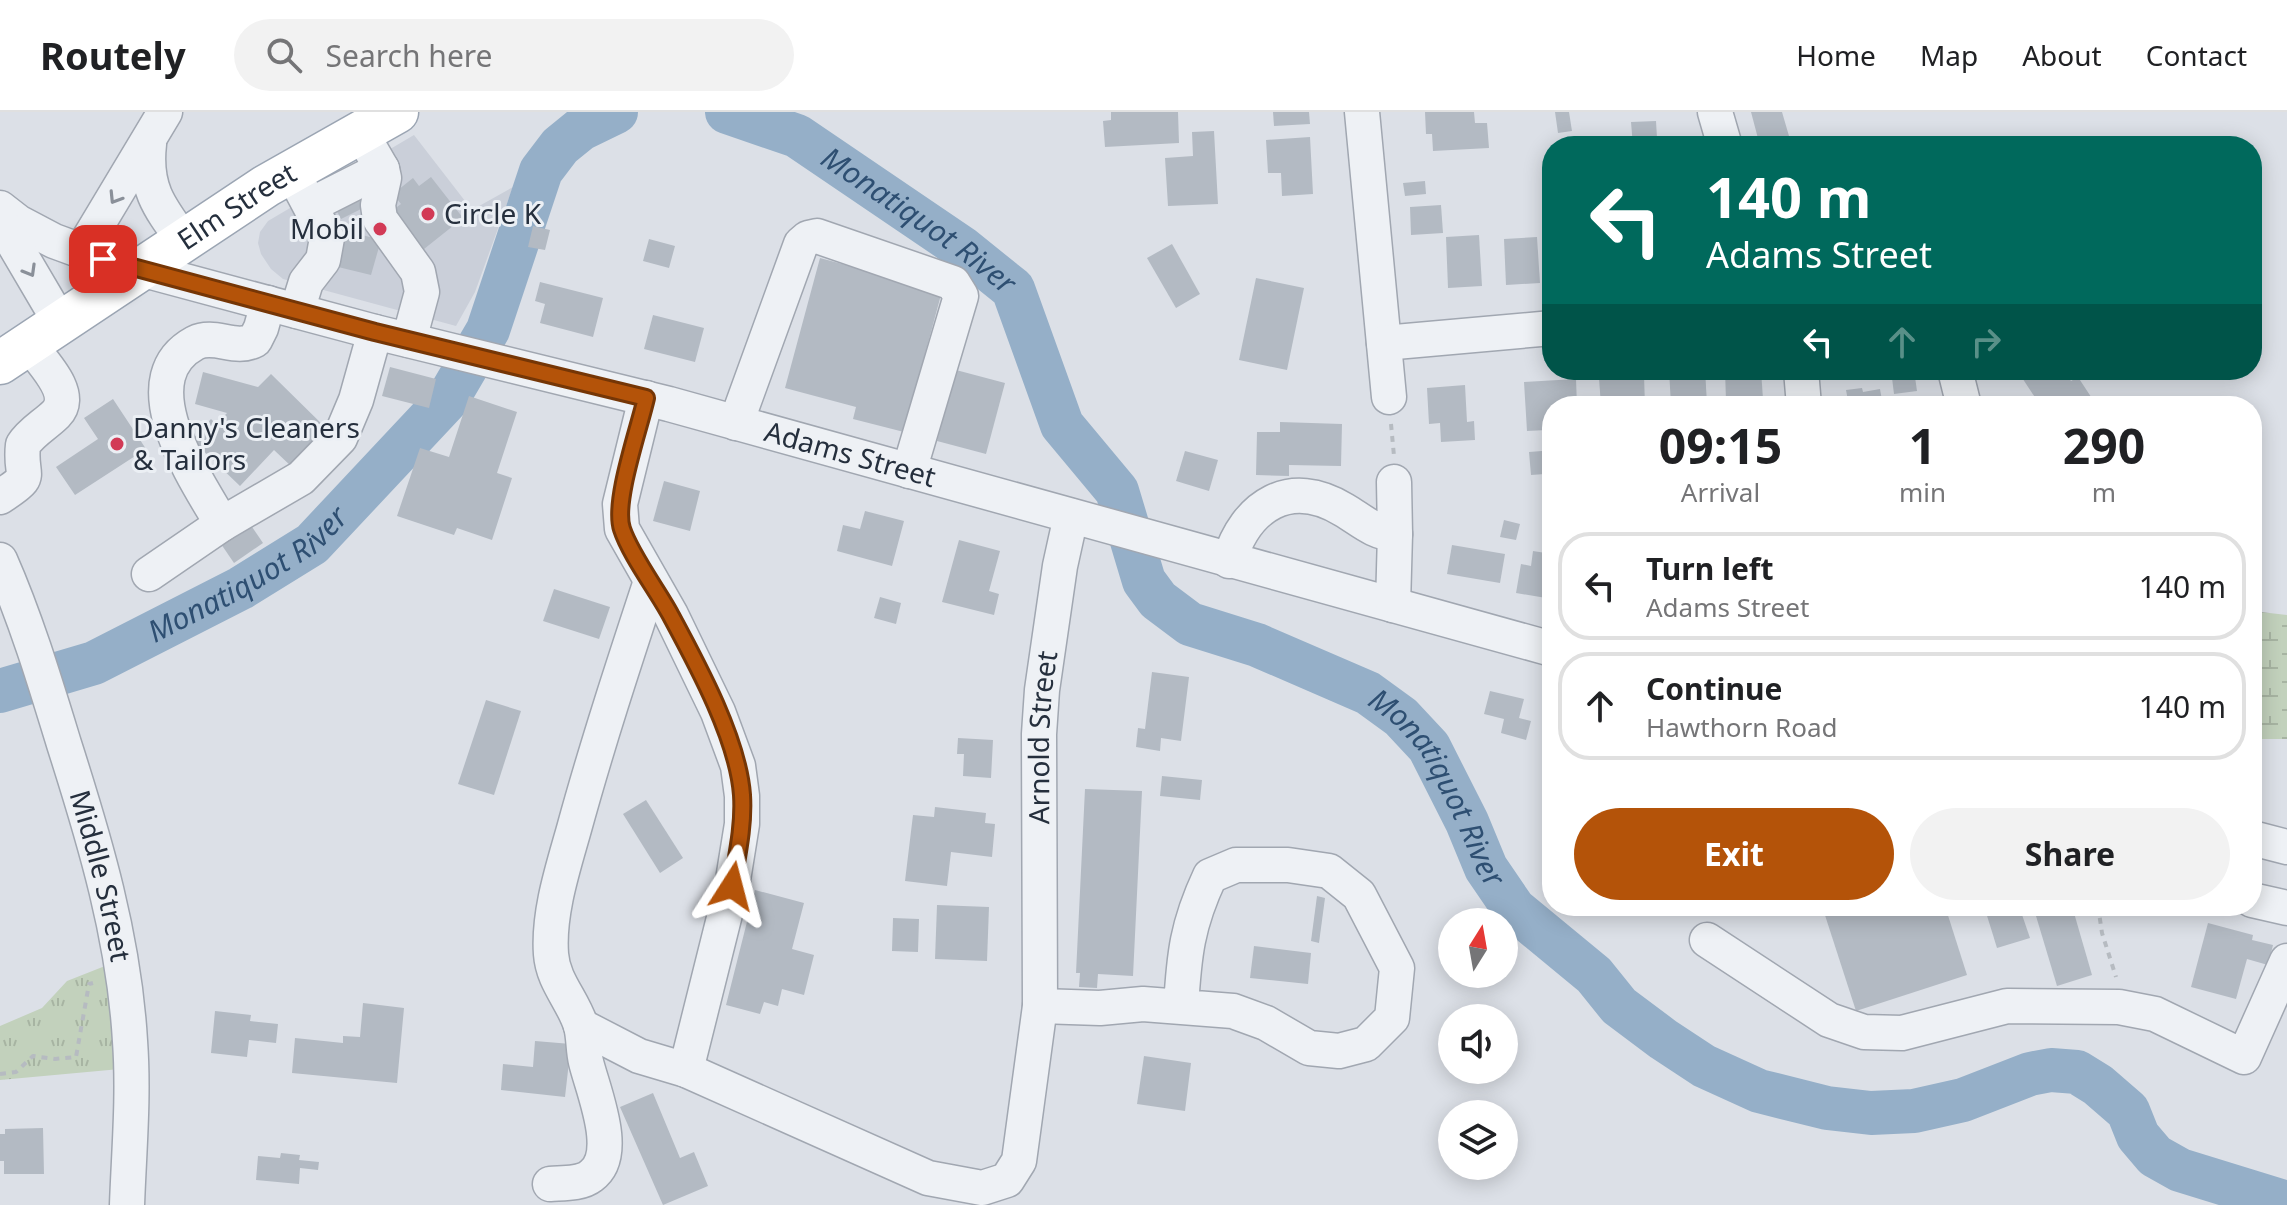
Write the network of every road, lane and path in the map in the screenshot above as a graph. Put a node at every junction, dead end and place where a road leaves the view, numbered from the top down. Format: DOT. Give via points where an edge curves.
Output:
graph roads {
  1 [pos="165,112"];
  2 [pos="397,112"];
  3 [pos="1362,112"];
  4 [pos="360,131"];
  5 [pos="149,144"];
  6 [pos="382,179"];
  7 [pos="307,199"];
  8 [pos="0,208"];
  9 [pos="0,220"];
  10 [pos="184,241"];
  11 [pos="81,252"];
  12 [pos="144,269"];
  13 [pos="283,307"];
  14 [pos="1542,329"];
  15 [pos="375,332"];
  16 [pos="409,340"];
  17 [pos="29,343"];
  18 [pos="1384,343"];
  19 [pos="1389,397"];
  20 [pos="646,398"];
  21 [pos="736,423"];
  22 [pos="909,471"];
  23 [pos="1394,482"];
  24 [pos="0,497"];
  25 [pos="1071,516"];
  26 [pos="222,524"];
  27 [pos="1395,534"];
  28 [pos="0,560"];
  29 [pos="1229,561"];
  30 [pos="149,574"];
  31 [pos="651,581"];
  32 [pos="1393,605"];
  33 [pos="1542,646"];
  34 [pos="2262,841"];
  35 [pos="2287,847"];
  36 [pos="2262,902"];
  37 [pos="2287,908"];
  38 [pos="2099,916"];
  39 [pos="1707,940"];
  40 [pos="2287,961"];
  41 [pos="123,977"];
  42 [pos="1040,1006"];
  43 [pos="1181,1007"];
  44 [pos="2119,1007"];
  45 [pos="581,1026"];
  46 [pos="686,1070"];
  47 [pos="0,1074"];
  48 [pos="1019,1161"];
  49 [pos="550,1184"];
  50 [pos="127,1205"];
  51 [pos="1015,1205"];
  1 -- 5 [label="street"];
  2 -- 4 [label="main road, Elm Street"];
  3 -- 18 [label="street"];
  4 -- 6 [label="street"];
  4 -- 7 [label="main road, Elm Street"];
  5 -- 10 [label="street" via="147,171 154,197"];
  5 -- 11 [label="street, one-way"];
  6 -- 7 [label="street"];
  6 -- 16 [label="street" via="380,219 421,283"];
  7 -- 10 [label="main road, Elm Street"];
  7 -- 13 [label="street" via="327,238 323,260"];
  8 -- 11 [label="street, Adams Street"];
  9 -- 17 [label="street, one-way"];
  10 -- 12 [label="main road, Elm Street"];
  11 -- 12 [label="street, Adams Street"];
  12 -- 13 [label="street, Adams Street"];
  12 -- 17 [label="main road, Elm Street"];
  13 -- 15 [label="street, Adams Street"];
  13 -- 26 [label="street" via="255,340 239,345 197,342 173,365 166,386 179,446"];
  14 -- 18 [label="street"];
  15 -- 16 [label="street, Adams Street"];
  15 -- 26 [label="street" via="340,438 301,478"];
  16 -- 20 [label="street, Adams Street"];
  17 -- 24 [label="street" via="63,402 23,445 23,481"];
  18 -- 19 [label="street"];
  19 -- 23 [label="path"];
  20 -- 21 [label="street, Adams Street"];
  20 -- 31 [label="street" via="620,504 622,529"];
  21 -- 22 [label="street, Adams Street"];
  21 -- 22 [label="street" via="801,244 817,236 953,283 959,290"];
  22 -- 25 [label="street, Adams Street"];
  23 -- 27 [label="street"];
  25 -- 29 [label="street, Adams Street"];
  25 -- 42 [label="street, Arnold Street" via="1039,734"];
  26 -- 30 [label="street"];
  27 -- 29 [label="street" via="1322,500 1275,500 1244,525"];
  27 -- 32 [label="street"];
  28 -- 41 [label="street, Middle Street" via="23,615 97,853"];
  29 -- 32 [label="street, Adams Street"];
  31 -- 45 [label="street" via="598,741 552,927 553,969"];
  31 -- 46 [label="street" via="718,712 738,766 742,796 732,886"];
  32 -- 33 [label="street, Adams Street"];
  34 -- 35 [label="street"];
  36 -- 37 [label="street"];
  38 -- 44 [label="path"];
  39 -- 44 [label="street" via="1829,1020 1876,1034 1902,1033 2007,1006"];
  40 -- 44 [label="street" via="2244,1057 2155,1014"];
  41 -- 47 [label="path" via="89,984 76,1057 33,1056 16,1072"];
  41 -- 50 [label="street, Middle Street" via="132,1071"];
  42 -- 43 [label="street"];
  42 -- 48 [label="street, Arnold Street"];
  43 -- 43 [label="street" via="1233,1011 1309,1048 1339,1051 1366,1044 1392,1018 1397,968 1359,895 1329,871 1236,865 1210,876 1196,907 1184,956"];
  45 -- 46 [label="street" via="639,1056"];
  45 -- 49 [label="street" via="603,1125 603,1161 586,1180"];
  46 -- 48 [label="street" via="928,1178 982,1188 1007,1180"];
  48 -- 51 [label="street, Arnold Street"];
}
